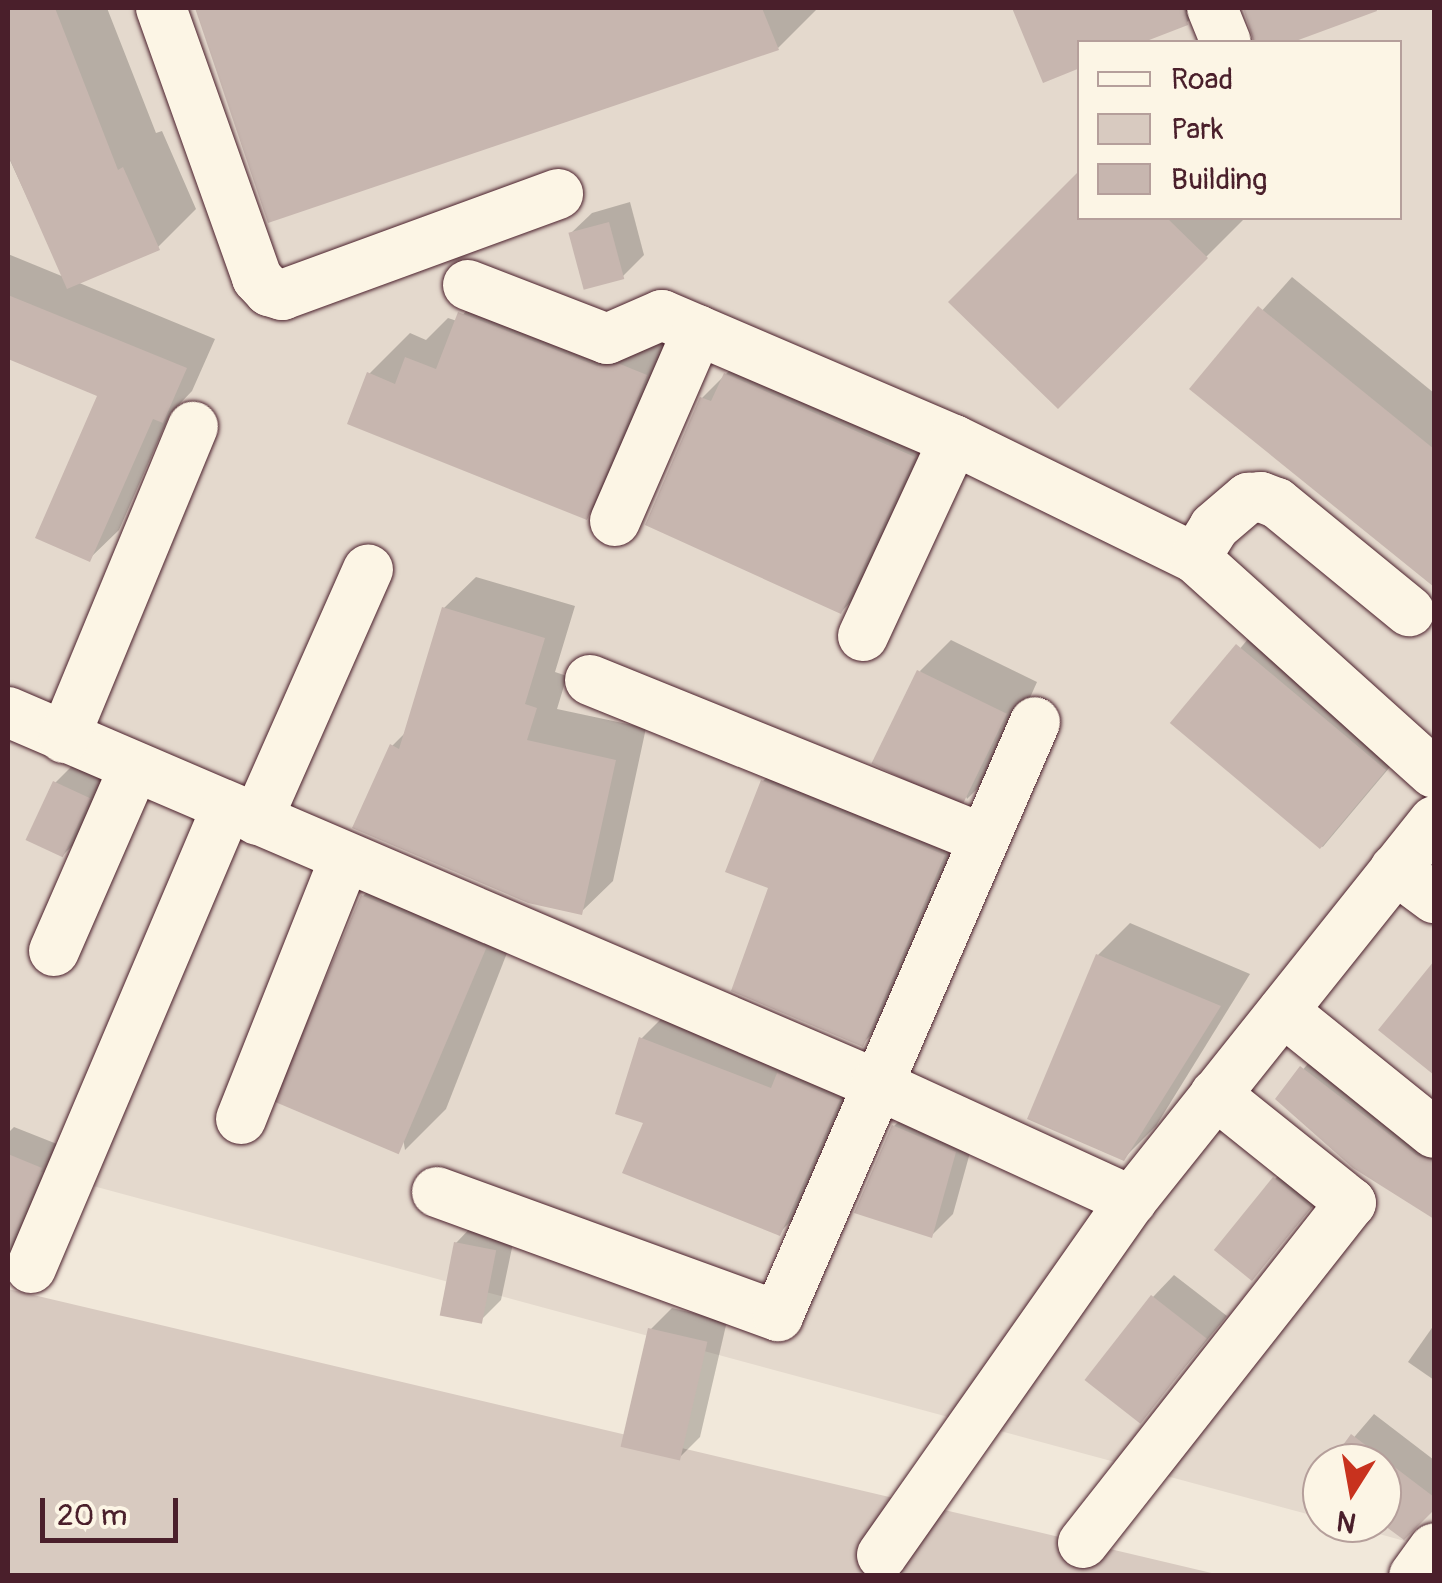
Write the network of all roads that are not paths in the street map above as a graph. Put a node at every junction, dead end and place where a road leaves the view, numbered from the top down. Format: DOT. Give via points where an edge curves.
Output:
graph roads {
  1 [pos="161,8"];
  2 [pos="1212,8"];
  3 [pos="1225,40"];
  4 [pos="558,194"];
  5 [pos="468,285"];
  6 [pos="680,322"];
  7 [pos="193,428"];
  8 [pos="954,440"];
  9 [pos="615,521"];
  10 [pos="1195,558"];
  11 [pos="368,569"];
  12 [pos="1409,611"];
  13 [pos="863,636"];
  14 [pos="590,680"];
  15 [pos="8,712"];
  16 [pos="1034,722"];
  17 [pos="64,738"];
  18 [pos="134,768"];
  19 [pos="1434,773"];
  20 [pos="242,814"];
  21 [pos="1434,821"];
  22 [pos="982,838"];
  23 [pos="345,858"];
  24 [pos="1394,869"];
  25 [pos="1434,898"];
  26 [pos="54,950"];
  27 [pos="1283,1011"];
  28 [pos="876,1084"];
  29 [pos="1215,1094"];
  30 [pos="242,1119"];
  31 [pos="1434,1133"];
  32 [pos="437,1192"];
  33 [pos="1131,1201"];
  34 [pos="32,1268"];
  35 [pos="1084,1543"];
  36 [pos="1434,1548"];
  37 [pos="882,1556"];
  38 [pos="1414,1576"];
  1 -- 4 [label="street" via="258,278 269,291 282,295"];
  2 -- 3 [label="street"];
  5 -- 6 [label="street" via="608,339"];
  6 -- 8 [label="street"];
  6 -- 9 [label="street"];
  7 -- 17 [label="street"];
  8 -- 10 [label="street"];
  8 -- 13 [label="street"];
  10 -- 12 [label="street" via="1214,528 1248,498 1261,497 1277,503"];
  10 -- 19 [label="street"];
  11 -- 20 [label="street"];
  14 -- 22 [label="street"];
  15 -- 17 [label="street"];
  16 -- 22 [label="street"];
  17 -- 18 [label="street"];
  18 -- 20 [label="street"];
  18 -- 26 [label="street"];
  20 -- 23 [label="street"];
  20 -- 34 [label="street"];
  21 -- 24 [label="street"];
  22 -- 28 [label="street"];
  23 -- 28 [label="street"];
  23 -- 30 [label="street"];
  24 -- 25 [label="street"];
  24 -- 27 [label="street"];
  27 -- 29 [label="street"];
  27 -- 31 [label="street"];
  28 -- 32 [label="street" via="778,1316"];
  28 -- 33 [label="street"];
  29 -- 33 [label="street"];
  29 -- 35 [label="street" via="1350,1203"];
  33 -- 37 [label="street"];
  36 -- 38 [label="street"];
}
